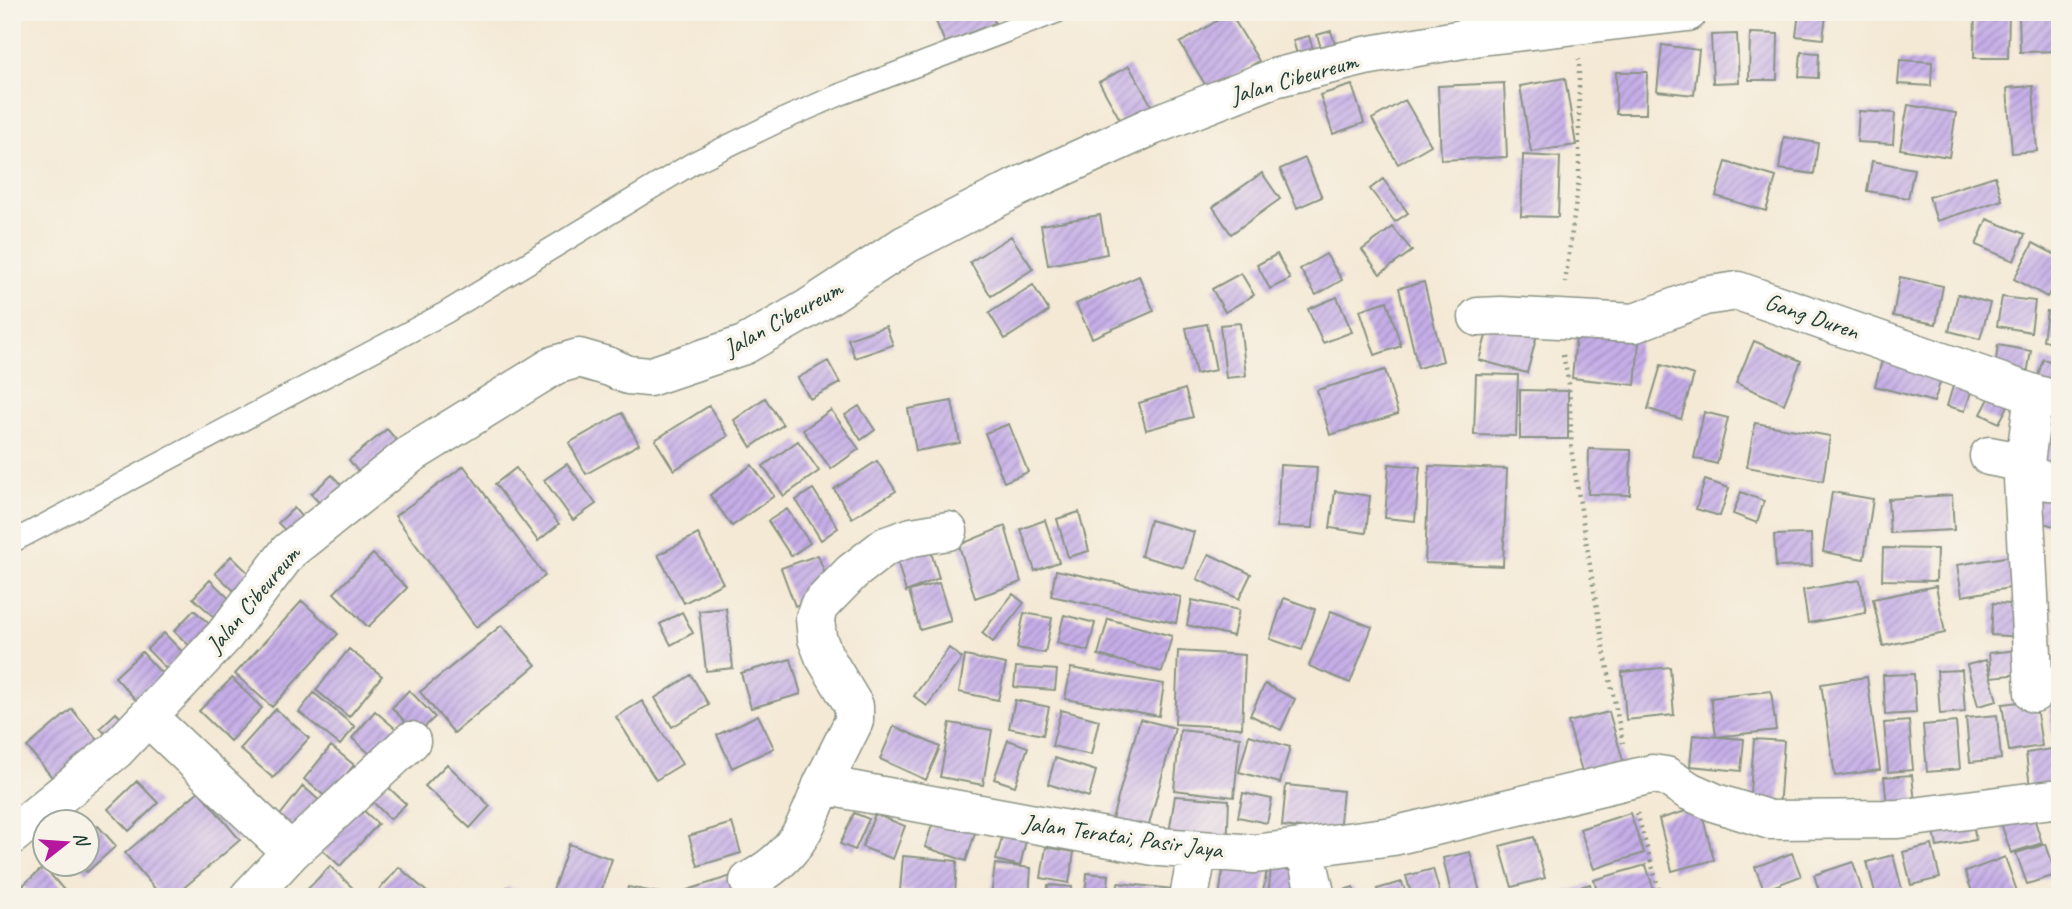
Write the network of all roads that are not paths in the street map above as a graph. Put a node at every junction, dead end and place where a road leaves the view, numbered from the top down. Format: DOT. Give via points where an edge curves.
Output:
graph roads {
  1 [pos="1057,12"];
  2 [pos="1688,12"];
  3 [pos="1001,22"];
  4 [pos="1478,317"];
  5 [pos="2047,397"];
  6 [pos="2025,470"];
  7 [pos="948,531"];
  8 [pos="12,542"];
  9 [pos="2034,693"];
  10 [pos="148,717"];
  11 [pos="411,741"];
  12 [pos="822,785"];
  13 [pos="2060,798"];
  14 [pos="12,835"];
  15 [pos="1305,849"];
  16 [pos="1198,850"];
  17 [pos="291,852"];
  18 [pos="749,881"];
  19 [pos="249,897"];
  20 [pos="1189,897"];
  21 [pos="1316,897"];
  1 -- 3 [label="lane"];
  2 -- 10 [label="street, Jalan Cibeureum" via="1480,36 1273,78 1016,188 905,245 744,345 649,377 628,375 579,358 555,365 411,454 289,551 224,636"];
  3 -- 8 [label="lane" via="693,163 445,313"];
  4 -- 5 [label="street, Gang Duren" via="1634,323 1704,296 1738,290"];
  5 -- 6 [label="street"];
  6 -- 9 [label="street"];
  7 -- 12 [label="street" via="886,546 819,606 817,638 854,706 854,721"];
  10 -- 14 [label="street, Jalan Cibeureum" via="116,750"];
  10 -- 17 [label="street"];
  11 -- 17 [label="street"];
  12 -- 16 [label="street, Jalan Teratai, Pasir Jaya" via="1160,847"];
  12 -- 18 [label="street" via="805,827 781,862"];
  13 -- 15 [label="street, Jalan Teratai, Pasir Jaya" via="1898,818 1770,820 1716,803 1666,776 1652,774 1393,836"];
  15 -- 16 [label="street, Jalan Teratai, Pasir Jaya" via="1255,854"];
  15 -- 21 [label="street"];
  16 -- 20 [label="street"];
  17 -- 19 [label="street"];
}
